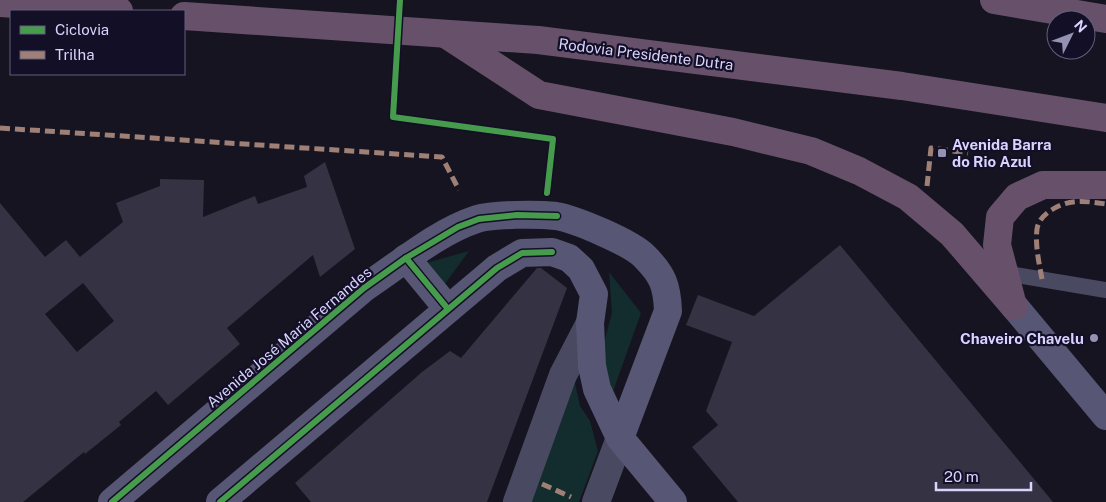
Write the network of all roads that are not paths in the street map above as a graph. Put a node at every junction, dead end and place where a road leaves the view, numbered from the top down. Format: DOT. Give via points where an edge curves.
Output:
graph roads {
  1 [pos="994,0"];
  2 [pos="0,3"];
  3 [pos="104,10"];
  4 [pos="185,16"];
  5 [pos="1106,19"];
  6 [pos="444,33"];
  7 [pos="1106,118"];
  8 [pos="1106,185"];
  9 [pos="406,258"];
  10 [pos="1004,272"];
  11 [pos="1106,290"];
  12 [pos="1014,306"];
  13 [pos="448,309"];
  14 [pos="590,322"];
  15 [pos="1106,416"];
  16 [pos="620,438"];
  17 [pos="112,502"];
  18 [pos="220,502"];
  19 [pos="517,502"];
  20 [pos="596,502"];
  21 [pos="673,502"];
  1 -- 5 [label="highway"];
  2 -- 3 [label="highway"];
  4 -- 6 [label="highway, Rodovia Presidente Dutra"];
  6 -- 7 [label="highway, Rodovia Presidente Dutra" via="538,40 902,86"];
  6 -- 12 [label="highway" via="539,95 742,134 811,151 859,171 908,197 952,234"];
  8 -- 10 [label="highway" via="1043,185 1016,197 1000,217 997,245"];
  9 -- 13 [label="main road"];
  9 -- 16 [label="main road, Avenida José Maria Fernandes" via="458,227 479,219 518,215 557,216 608,234 644,256 661,276 667,292 668,311"];
  9 -- 17 [label="main road, Avenida José Maria Fernandes" via="364,288"];
  10 -- 11 [label="lane"];
  10 -- 12 [label="highway"];
  12 -- 15 [label="main road"];
  13 -- 14 [label="main road" via="497,268 522,253 552,252 569,258 581,269 594,294"];
  13 -- 18 [label="main road"];
  14 -- 16 [label="main road" via="592,366 597,389"];
  14 -- 19 [label="street" via="563,375"];
  16 -- 20 [label="street"];
  16 -- 21 [label="main road"];
}
